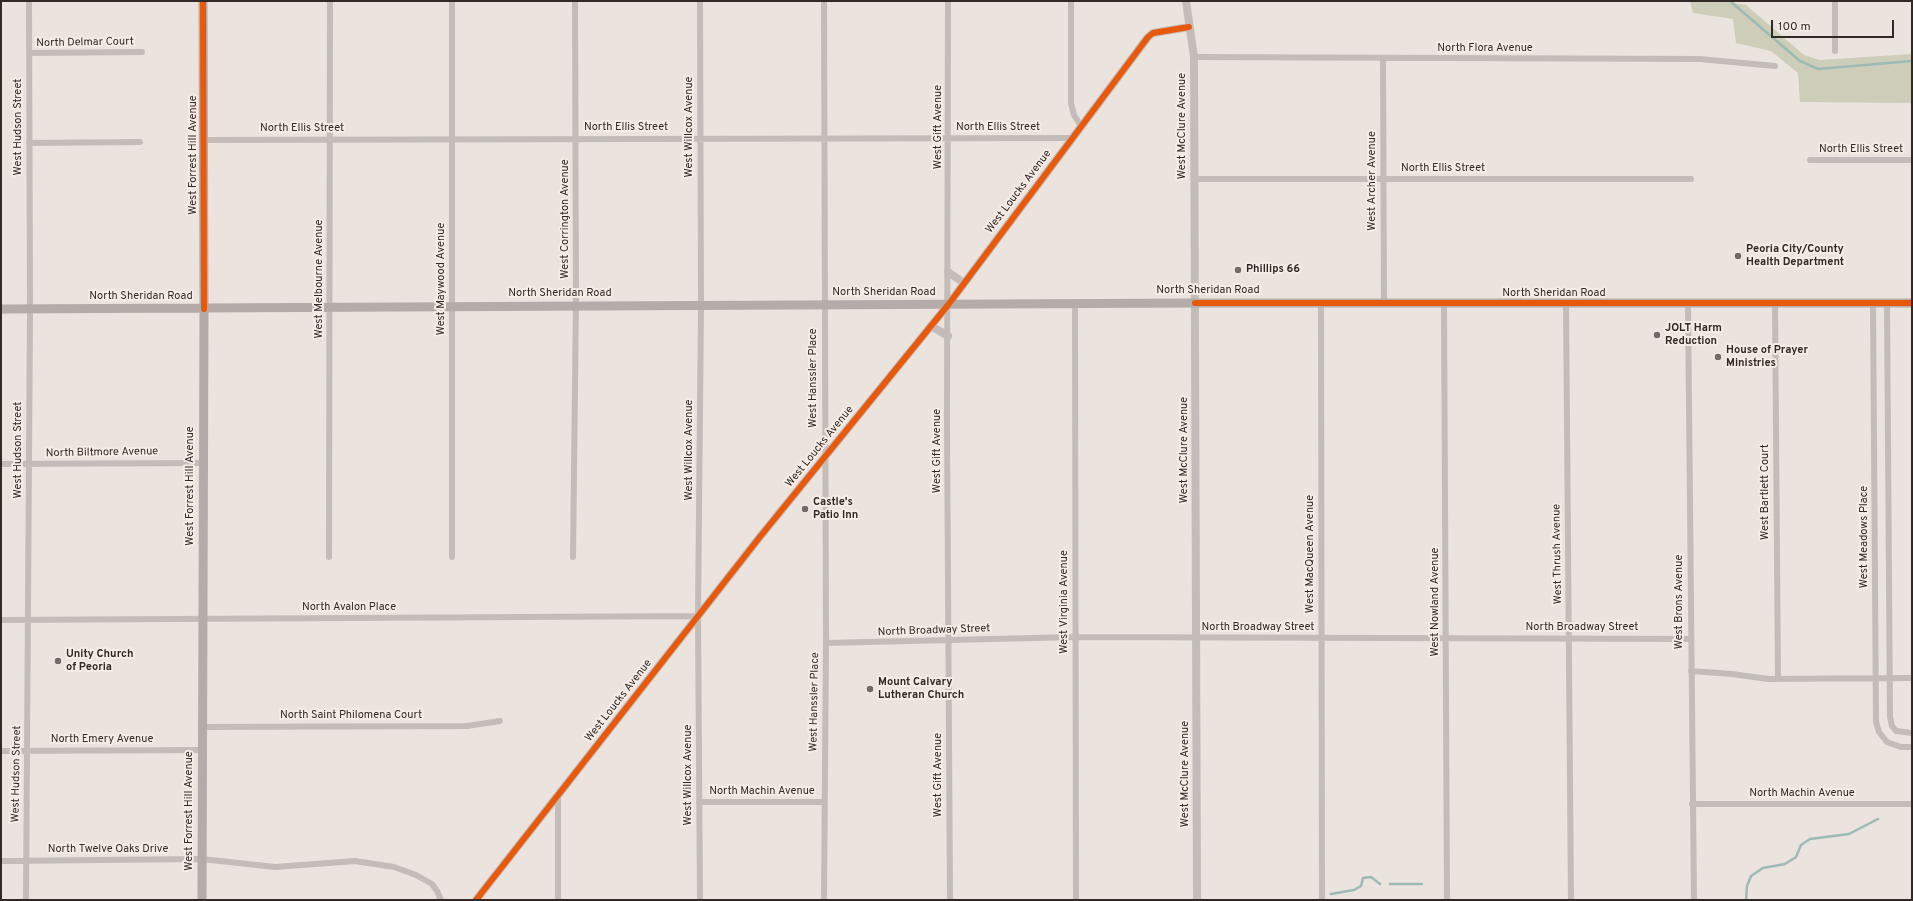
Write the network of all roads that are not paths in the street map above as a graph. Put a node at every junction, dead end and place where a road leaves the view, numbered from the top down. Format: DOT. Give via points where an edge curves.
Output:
graph roads {
  1 [pos="29,1"];
  2 [pos="203,1"];
  3 [pos="330,1"];
  4 [pos="452,1"];
  5 [pos="575,1"];
  6 [pos="700,1"];
  7 [pos="824,1"];
  8 [pos="948,1"];
  9 [pos="1071,1"];
  10 [pos="1186,1"];
  11 [pos="1835,1"];
  12 [pos="1189,27"];
  13 [pos="1835,51"];
  14 [pos="142,52"];
  15 [pos="29,53"];
  16 [pos="1194,57"];
  17 [pos="1383,59"];
  18 [pos="1775,66"];
  19 [pos="1081,126"];
  20 [pos="949,137"];
  21 [pos="452,138"];
  22 [pos="577,138"];
  23 [pos="700,138"];
  24 [pos="825,138"];
  25 [pos="1072,138"];
  26 [pos="330,139"];
  27 [pos="204,140"];
  28 [pos="140,142"];
  29 [pos="30,143"];
  30 [pos="1810,160"];
  31 [pos="1912,160"];
  32 [pos="1195,179"];
  33 [pos="1383,179"];
  34 [pos="1691,179"];
  35 [pos="948,272"];
  36 [pos="964,284"];
  37 [pos="1195,303"];
  38 [pos="1873,303"];
  39 [pos="1887,303"];
  40 [pos="1912,303"];
  41 [pos="1075,304"];
  42 [pos="1321,304"];
  43 [pos="1384,304"];
  44 [pos="1444,304"];
  45 [pos="1566,304"];
  46 [pos="1688,304"];
  47 [pos="1775,304"];
  48 [pos="825,305"];
  49 [pos="948,305"];
  50 [pos="576,306"];
  51 [pos="701,306"];
  52 [pos="330,307"];
  53 [pos="453,307"];
  54 [pos="1,309"];
  55 [pos="30,309"];
  56 [pos="204,309"];
  57 [pos="931,326"];
  58 [pos="948,336"];
  59 [pos="824,459"];
  60 [pos="202,462"];
  61 [pos="1,464"];
  62 [pos="28,464"];
  63 [pos="329,557"];
  64 [pos="452,557"];
  65 [pos="573,557"];
  66 [pos="698,616"];
  67 [pos="28,619"];
  68 [pos="203,619"];
  69 [pos="1,620"];
  70 [pos="1075,637"];
  71 [pos="1322,637"];
  72 [pos="1569,637"];
  73 [pos="1196,638"];
  74 [pos="1446,638"];
  75 [pos="1691,639"];
  76 [pos="948,641"];
  77 [pos="826,643"];
  78 [pos="1691,671"];
  79 [pos="1890,678"];
  80 [pos="1912,678"];
  81 [pos="1778,679"];
  82 [pos="1876,679"];
  83 [pos="500,721"];
  84 [pos="1891,724"];
  85 [pos="202,727"];
  86 [pos="1878,728"];
  87 [pos="1897,732"];
  88 [pos="1912,733"];
  89 [pos="1895,745"];
  90 [pos="1912,747"];
  91 [pos="27,750"];
  92 [pos="202,750"];
  93 [pos="1,751"];
  94 [pos="558,796"];
  95 [pos="699,802"];
  96 [pos="824,802"];
  97 [pos="1692,804"];
  98 [pos="1912,804"];
  99 [pos="202,859"];
  100 [pos="1,861"];
  101 [pos="26,861"];
  102 [pos="26,900"];
  103 [pos="202,900"];
  104 [pos="441,900"];
  105 [pos="476,900"];
  106 [pos="558,900"];
  107 [pos="700,900"];
  108 [pos="824,900"];
  109 [pos="950,900"];
  110 [pos="1076,900"];
  111 [pos="1197,900"];
  112 [pos="1322,900"];
  113 [pos="1447,900"];
  114 [pos="1571,900"];
  115 [pos="1694,900"];
  1 -- 15 [label="street, West Hudson Street"];
  2 -- 27 [label="main road, West Forrest Hill Avenue"];
  3 -- 26 [label="street, West Melbourne Avenue"];
  4 -- 21 [label="street, West Maywood Avenue"];
  5 -- 22 [label="street, West Corrington Avenue"];
  6 -- 23 [label="street, West Willcox Avenue"];
  7 -- 24 [label="street, West Hanssler Place"];
  8 -- 20 [label="street, West Gift Avenue"];
  9 -- 19 [label="street" via="1071,103 1074,115"];
  10 -- 12 [label="street, West McClure Avenue"];
  11 -- 13 [label="street"];
  12 -- 16 [label="street, West McClure Avenue"];
  12 -- 19 [label="street, West Loucks Avenue" via="1152,33"];
  14 -- 15 [label="street, North Delmar Court"];
  15 -- 29 [label="street, West Hudson Street"];
  16 -- 17 [label="street, North Flora Avenue"];
  16 -- 32 [label="street, West McClure Avenue"];
  17 -- 18 [label="street, North Flora Avenue" via="1699,59"];
  17 -- 33 [label="street, West Archer Avenue"];
  19 -- 25 [label="street, West Loucks Avenue"];
  20 -- 24 [label="street, North Ellis Street"];
  20 -- 25 [label="street, North Ellis Street"];
  20 -- 35 [label="street, West Gift Avenue"];
  21 -- 22 [label="street, North Ellis Street"];
  21 -- 26 [label="street, North Ellis Street"];
  21 -- 53 [label="street, West Maywood Avenue"];
  22 -- 23 [label="street, North Ellis Street"];
  22 -- 50 [label="street, West Corrington Avenue"];
  23 -- 24 [label="street, North Ellis Street"];
  23 -- 51 [label="street, West Willcox Avenue"];
  24 -- 48 [label="street, West Hanssler Place"];
  25 -- 36 [label="street, West Loucks Avenue"];
  26 -- 27 [label="street, North Ellis Street"];
  26 -- 52 [label="street, West Melbourne Avenue"];
  27 -- 56 [label="main road, West Forrest Hill Avenue"];
  28 -- 29 [label="street"];
  29 -- 55 [label="street, West Hudson Street"];
  30 -- 31 [label="street, North Ellis Street"];
  32 -- 33 [label="street, North Ellis Street"];
  32 -- 37 [label="street, West McClure Avenue"];
  33 -- 34 [label="street, North Ellis Street"];
  33 -- 43 [label="street, West Archer Avenue"];
  35 -- 36 [label="street"];
  35 -- 49 [label="street, West Gift Avenue"];
  36 -- 49 [label="street, West Loucks Avenue"];
  37 -- 41 [label="main road, North Sheridan Road"];
  37 -- 42 [label="main road, North Sheridan Road"];
  37 -- 73 [label="street, West McClure Avenue"];
  38 -- 39 [label="main road, North Sheridan Road"];
  38 -- 47 [label="main road, North Sheridan Road"];
  38 -- 82 [label="street, West Meadows Place"];
  39 -- 40 [label="main road, North Sheridan Road"];
  39 -- 79 [label="street"];
  41 -- 49 [label="main road, North Sheridan Road"];
  41 -- 70 [label="street, West Virginia Avenue"];
  42 -- 43 [label="main road, North Sheridan Road"];
  42 -- 71 [label="street, West MacQueen Avenue"];
  43 -- 44 [label="main road, North Sheridan Road"];
  44 -- 45 [label="main road, North Sheridan Road"];
  44 -- 74 [label="street, West Nowland Avenue"];
  45 -- 46 [label="main road, North Sheridan Road"];
  45 -- 72 [label="street, West Thrush Avenue"];
  46 -- 47 [label="main road, North Sheridan Road"];
  46 -- 75 [label="street, West Brons Avenue"];
  47 -- 81 [label="street, West Bartlett Court"];
  48 -- 49 [label="main road, North Sheridan Road"];
  48 -- 51 [label="main road, North Sheridan Road"];
  48 -- 59 [label="street, West Hanssler Place"];
  49 -- 57 [label="street, West Loucks Avenue"];
  49 -- 58 [label="street, West Gift Avenue"];
  50 -- 51 [label="main road, North Sheridan Road"];
  50 -- 53 [label="main road, North Sheridan Road"];
  50 -- 65 [label="street, West Corrington Avenue"];
  51 -- 66 [label="street, West Willcox Avenue"];
  52 -- 53 [label="main road, North Sheridan Road"];
  52 -- 56 [label="main road, North Sheridan Road"];
  52 -- 63 [label="street, West Melbourne Avenue"];
  53 -- 64 [label="street, West Maywood Avenue"];
  54 -- 55 [label="main road, North Sheridan Road"];
  55 -- 56 [label="main road, North Sheridan Road"];
  55 -- 62 [label="street, West Hudson Street"];
  56 -- 60 [label="main road, West Forrest Hill Avenue"];
  57 -- 58 [label="street"];
  57 -- 59 [label="street, West Loucks Avenue"];
  58 -- 76 [label="street, West Gift Avenue"];
  59 -- 66 [label="street, West Loucks Avenue"];
  59 -- 77 [label="street, West Hanssler Place"];
  60 -- 62 [label="street, North Biltmore Avenue"];
  60 -- 68 [label="main road, West Forrest Hill Avenue"];
  61 -- 62 [label="street, North Biltmore Avenue"];
  62 -- 67 [label="street, West Hudson Street"];
  66 -- 68 [label="street, North Avalon Place"];
  66 -- 94 [label="street, West Loucks Avenue"];
  66 -- 95 [label="street, West Willcox Avenue"];
  67 -- 68 [label="street, North Avalon Place"];
  67 -- 69 [label="street, North Avalon Place"];
  67 -- 91 [label="street, West Hudson Street"];
  68 -- 85 [label="main road, West Forrest Hill Avenue"];
  70 -- 73 [label="street, North Broadway Street"];
  70 -- 76 [label="street, North Broadway Street"];
  70 -- 110 [label="street, West Virginia Avenue"];
  71 -- 73 [label="street, North Broadway Street"];
  71 -- 74 [label="street, North Broadway Street"];
  71 -- 112 [label="street, West MacQueen Avenue"];
  72 -- 74 [label="street, North Broadway Street"];
  72 -- 75 [label="street, North Broadway Street"];
  72 -- 114 [label="street, West Thrush Avenue"];
  73 -- 111 [label="street, West McClure Avenue"];
  74 -- 113 [label="street, West Nowland Avenue"];
  75 -- 78 [label="street, West Brons Avenue"];
  76 -- 77 [label="street, North Broadway Street"];
  76 -- 109 [label="street, West Gift Avenue"];
  77 -- 96 [label="street, West Hanssler Place"];
  78 -- 81 [label="street"];
  78 -- 97 [label="street, West Brons Avenue"];
  79 -- 80 [label="street"];
  79 -- 82 [label="street"];
  79 -- 84 [label="street"];
  81 -- 82 [label="street"];
  82 -- 86 [label="street, West Meadows Place"];
  83 -- 85 [label="street, North Saint Philomena Court" via="460,726"];
  84 -- 86 [label="street"];
  84 -- 87 [label="street"];
  85 -- 92 [label="main road, West Forrest Hill Avenue"];
  86 -- 89 [label="street" via="1883,738"];
  87 -- 88 [label="street"];
  87 -- 89 [label="street"];
  89 -- 90 [label="street"];
  91 -- 92 [label="street, North Emery Avenue"];
  91 -- 93 [label="street, North Emery Avenue"];
  91 -- 101 [label="street, West Hudson Street"];
  92 -- 99 [label="main road, West Forrest Hill Avenue"];
  94 -- 105 [label="street, West Loucks Avenue"];
  94 -- 106 [label="street"];
  95 -- 96 [label="street, North Machin Avenue"];
  95 -- 107 [label="street, West Willcox Avenue"];
  96 -- 108 [label="street, West Hanssler Place"];
  97 -- 98 [label="street, North Machin Avenue"];
  97 -- 115 [label="street, West Brons Avenue"];
  99 -- 101 [label="street, North Twelve Oaks Drive"];
  99 -- 103 [label="main road, West Forrest Hill Avenue"];
  99 -- 104 [label="street, North Twelve Oaks Drive" via="263,867 343,861 380,864 425,880 437,891"];
  100 -- 101 [label="street, North Twelve Oaks Drive"];
  101 -- 102 [label="street, West Hudson Street"];
}
